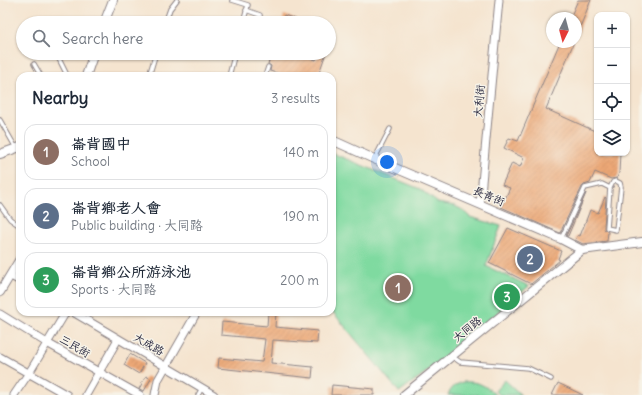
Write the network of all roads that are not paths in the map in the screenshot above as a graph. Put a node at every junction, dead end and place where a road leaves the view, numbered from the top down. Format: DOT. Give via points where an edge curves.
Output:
graph roads {
  1 [pos="113,0"];
  2 [pos="177,0"];
  3 [pos="232,0"];
  4 [pos="499,0"];
  5 [pos="246,10"];
  6 [pos="107,16"];
  7 [pos="168,16"];
  8 [pos="245,16"];
  9 [pos="260,16"];
  10 [pos="60,60"];
  11 [pos="92,60"];
  12 [pos="154,60"];
  13 [pos="233,60"];
  14 [pos="34,64"];
  15 [pos="268,68"];
  16 [pos="39,72"];
  17 [pos="66,72"];
  18 [pos="87,72"];
  19 [pos="150,72"];
  20 [pos="230,72"];
  21 [pos="267,72"];
  22 [pos="0,120"];
  23 [pos="390,129"];
  24 [pos="336,142"];
  25 [pos="16,144"];
  26 [pos="16,148"];
  27 [pos="0,154"];
  28 [pos="374,159"];
  29 [pos="610,188"];
  30 [pos="480,204"];
  31 [pos="0,206"];
  32 [pos="16,223"];
  33 [pos="561,239"];
  34 [pos="642,242"];
  35 [pos="582,250"];
  36 [pos="16,266"];
  37 [pos="10,276"];
  38 [pos="16,279"];
  39 [pos="0,292"];
  40 [pos="0,314"];
  41 [pos="63,316"];
  42 [pos="80,316"];
  43 [pos="195,316"];
  44 [pos="118,338"];
  45 [pos="47,342"];
  46 [pos="452,356"];
  47 [pos="0,357"];
  48 [pos="165,366"];
  49 [pos="99,372"];
  50 [pos="29,373"];
  51 [pos="551,379"];
  52 [pos="202,388"];
  53 [pos="14,395"];
  54 [pos="67,395"];
  55 [pos="86,395"];
  56 [pos="140,395"];
  57 [pos="155,395"];
  58 [pos="198,395"];
  59 [pos="214,395"];
  60 [pos="404,395"];
  1 -- 6 [label="street"];
  2 -- 7 [label="lane"];
  3 -- 5 [label="lane" via="248,5"];
  4 -- 30 [label="street, 大利街"];
  5 -- 8 [label="lane"];
  5 -- 9 [label="lane"];
  10 -- 17 [label="lane"];
  11 -- 18 [label="street"];
  12 -- 19 [label="lane"];
  13 -- 20 [label="lane"];
  14 -- 16 [label="lane"];
  15 -- 21 [label="lane"];
  22 -- 25 [label="lane"];
  23 -- 28 [label="lane"];
  24 -- 28 [label="street, 長青街"];
  26 -- 27 [label="street"];
  28 -- 30 [label="street, 長青街"];
  29 -- 29 [label="lane" via="607,228 616,230 621,186 616,181"];
  29 -- 33 [label="lane" via="602,184 585,188"];
  30 -- 33 [label="street, 長青街"];
  31 -- 32 [label="lane"];
  33 -- 35 [label="street, 長青街"];
  34 -- 35 [label="street"];
  35 -- 46 [label="street, 大同路"];
  36 -- 37 [label="street"];
  37 -- 38 [label="street"];
  37 -- 39 [label="street"];
  40 -- 45 [label="street, 三民街"];
  41 -- 45 [label="street"];
  42 -- 44 [label="street, 大成路"];
  43 -- 48 [label="street"];
  44 -- 48 [label="street, 大成路"];
  44 -- 49 [label="street"];
  45 -- 49 [label="street, 三民街"];
  45 -- 50 [label="street"];
  46 -- 51 [label="lane" via="460,362 528,368"];
  46 -- 60 [label="street, 大同路"];
  47 -- 50 [label="street"];
  48 -- 52 [label="street, 大成路"];
  48 -- 57 [label="street" via="158,380"];
  49 -- 55 [label="street"];
  49 -- 56 [label="street, 三民街"];
  50 -- 53 [label="street"];
  50 -- 54 [label="street"];
  52 -- 58 [label="lane"];
  52 -- 59 [label="street, 大成路"];
}
